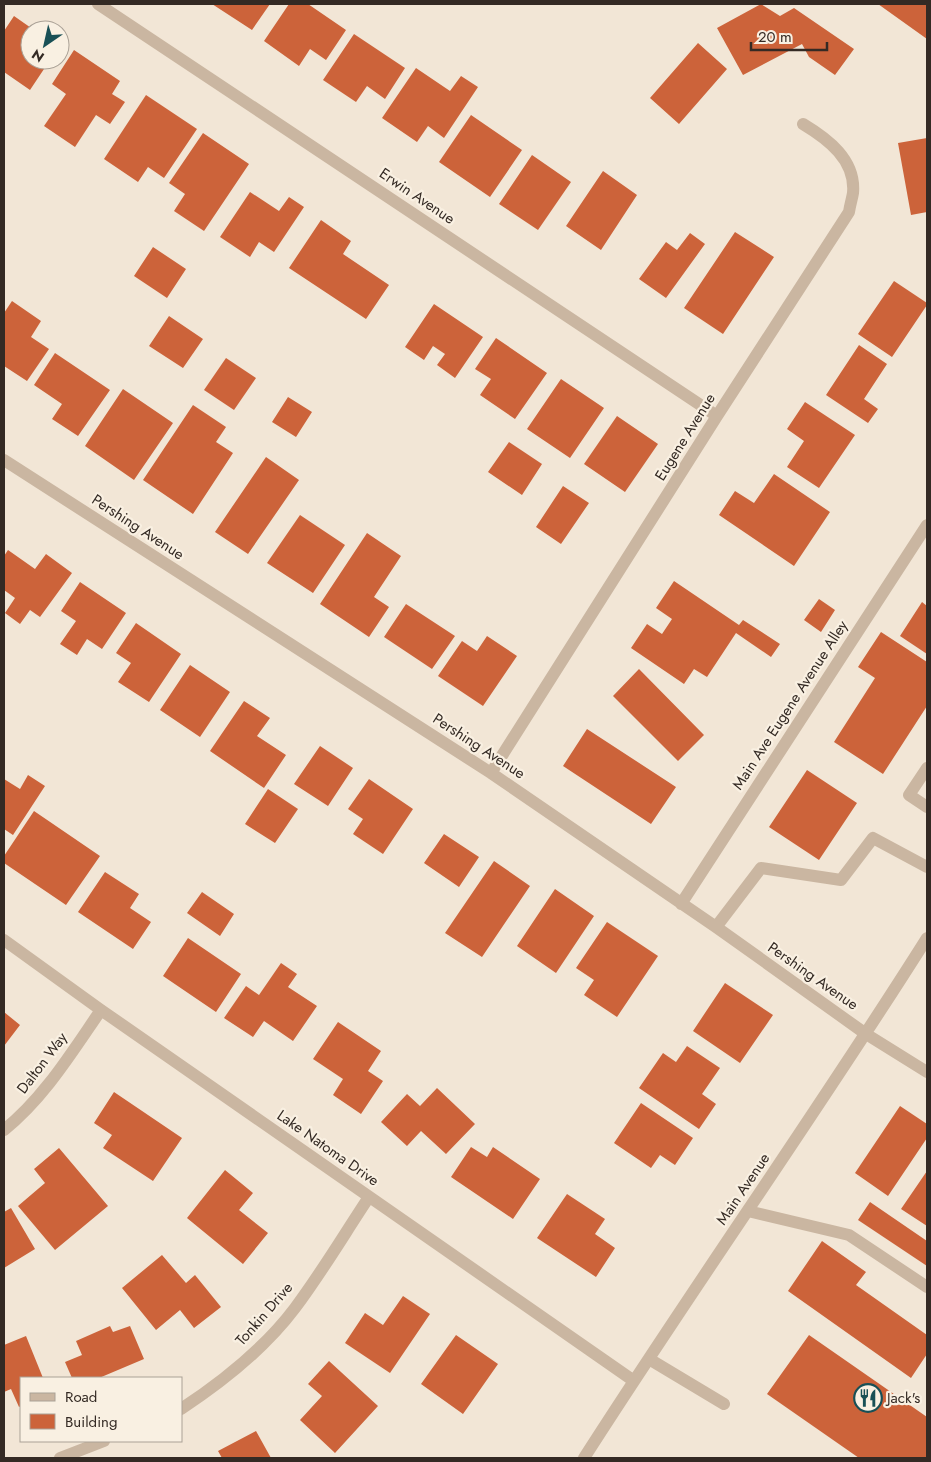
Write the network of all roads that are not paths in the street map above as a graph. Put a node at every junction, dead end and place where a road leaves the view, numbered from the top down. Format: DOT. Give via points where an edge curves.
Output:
graph roads {
  1 [pos="98,4"];
  2 [pos="803,124"];
  3 [pos="717,416"];
  4 [pos="4,460"];
  5 [pos="927,525"];
  6 [pos="927,768"];
  7 [pos="491,773"];
  8 [pos="927,807"];
  9 [pos="927,867"];
  10 [pos="680,904"];
  11 [pos="716,927"];
  12 [pos="927,938"];
  13 [pos="4,940"];
  14 [pos="101,1010"];
  15 [pos="866,1034"];
  16 [pos="927,1072"];
  17 [pos="4,1130"];
  18 [pos="370,1197"];
  19 [pos="748,1211"];
  20 [pos="927,1287"];
  21 [pos="648,1359"];
  22 [pos="634,1381"];
  23 [pos="724,1404"];
  24 [pos="182,1408"];
  25 [pos="101,1442"];
  26 [pos="60,1458"];
  27 [pos="584,1458"];
  1 -- 3 [label="street, Erwin Avenue"];
  2 -- 3 [label="street, Eugene Avenue" via="821,135 844,158 852,174 849,212"];
  3 -- 7 [label="street, Eugene Avenue"];
  4 -- 7 [label="street, Pershing Avenue"];
  5 -- 10 [label="street, Main Ave Eugene Avenue Alley"];
  6 -- 8 [label="street" via="909,795"];
  7 -- 10 [label="street, Pershing Avenue"];
  9 -- 11 [label="street" via="873,838 841,880 761,868"];
  10 -- 11 [label="street, Pershing Avenue"];
  11 -- 15 [label="street, Pershing Avenue"];
  12 -- 15 [label="street, Main Avenue"];
  13 -- 14 [label="street, Lake Natoma Drive"];
  14 -- 17 [label="street, Dalton Way" via="42,1093"];
  14 -- 18 [label="street, Lake Natoma Drive"];
  15 -- 16 [label="street, Pershing Avenue"];
  15 -- 19 [label="street, Main Avenue"];
  18 -- 22 [label="street, Lake Natoma Drive"];
  18 -- 24 [label="street, Tonkin Drive" via="294,1309 263,1344 216,1386"];
  19 -- 20 [label="street" via="849,1235"];
  19 -- 21 [label="street, Main Avenue"];
  21 -- 22 [label="street, Main Avenue"];
  21 -- 23 [label="street"];
  22 -- 27 [label="street, Main Avenue"];
  25 -- 26 [label="street"];
}
